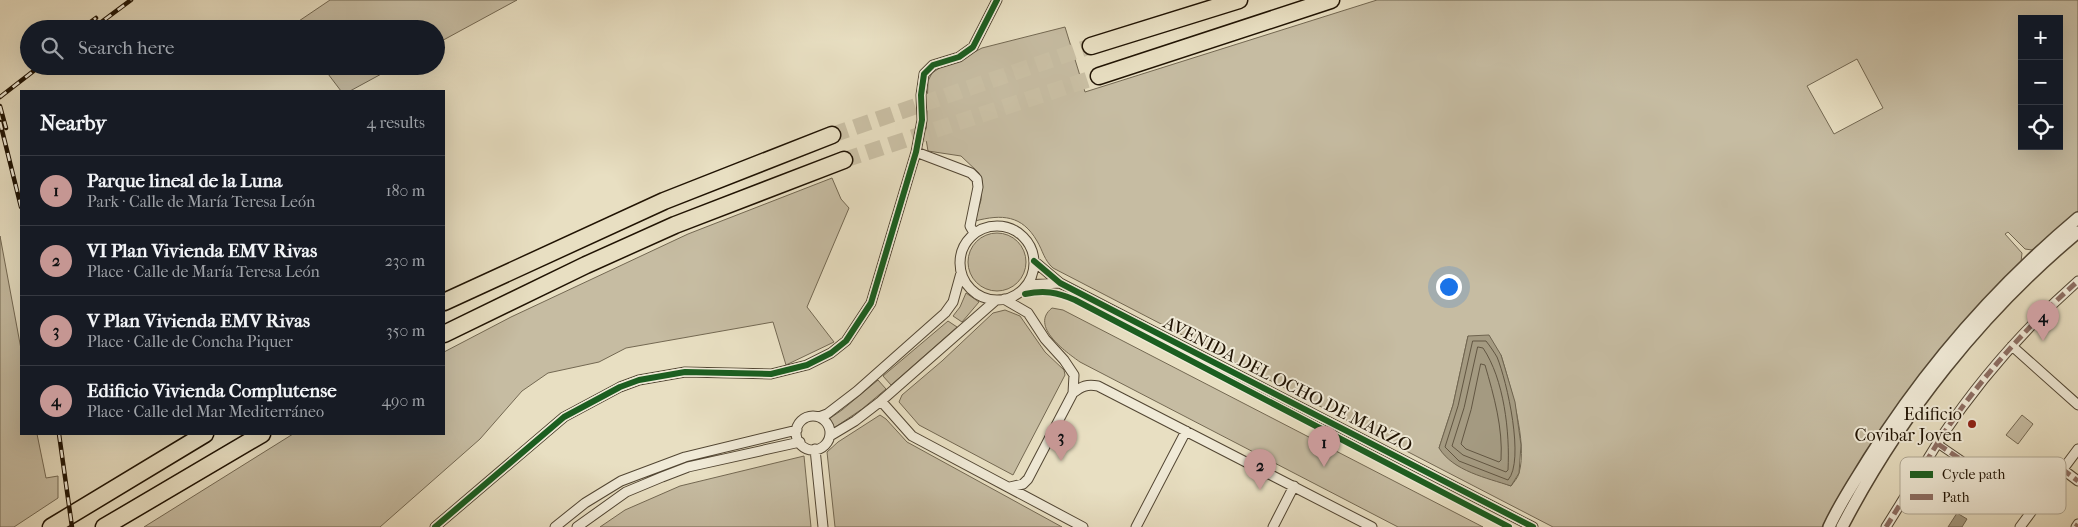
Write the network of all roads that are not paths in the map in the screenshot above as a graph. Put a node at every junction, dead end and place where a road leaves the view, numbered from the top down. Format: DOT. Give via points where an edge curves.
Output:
graph roads {
  1 [pos="997,0"];
  2 [pos="1239,0"];
  3 [pos="1331,0"];
  4 [pos="1091,46"];
  5 [pos="1100,76"];
  6 [pos="832,135"];
  7 [pos="916,152"];
  8 [pos="844,160"];
  9 [pos="2078,218"];
  10 [pos="2078,232"];
  11 [pos="974,233"];
  12 [pos="1034,261"];
  13 [pos="961,273"];
  14 [pos="2078,281"];
  15 [pos="1060,283"];
  16 [pos="1027,285"];
  17 [pos="1000,300"];
  18 [pos="445,302"];
  19 [pos="445,334"];
  20 [pos="2012,346"];
  21 [pos="1073,393"];
  22 [pos="881,401"];
  23 [pos="2078,405"];
  24 [pos="819,417"];
  25 [pos="796,430"];
  26 [pos="1186,431"];
  27 [pos="203,435"];
  28 [pos="260,435"];
  29 [pos="830,436"];
  30 [pos="800,442"];
  31 [pos="1938,444"];
  32 [pos="815,449"];
  33 [pos="2078,449"];
  34 [pos="1930,457"];
  35 [pos="1957,457"];
  36 [pos="2066,464"];
  37 [pos="2066,472"];
  38 [pos="1028,479"];
  39 [pos="2078,481"];
  40 [pos="1294,486"];
  41 [pos="1010,487"];
  42 [pos="1031,500"];
  43 [pos="1900,505"];
  44 [pos="2029,514"];
  45 [pos="51,527"];
  46 [pos="104,527"];
  47 [pos="435,527"];
  48 [pos="555,527"];
  49 [pos="577,527"];
  50 [pos="823,527"];
  51 [pos="1083,527"];
  52 [pos="1136,527"];
  53 [pos="1273,527"];
  54 [pos="1372,527"];
  55 [pos="1533,527"];
  56 [pos="1829,527"];
  57 [pos="1842,527"];
  58 [pos="1886,527"];
  59 [pos="2020,527"];
  1 -- 7 [label="street" via="973,47 958,57 933,65 924,74 922,120"];
  2 -- 4 [label="highway"];
  3 -- 5 [label="highway"];
  6 -- 18 [label="highway" via="664,201"];
  7 -- 11 [label="street" via="977,179 970,226"];
  7 -- 47 [label="street" via="871,303 839,347 807,365 771,374 685,372 620,387 564,417"];
  8 -- 19 [label="highway" via="675,225"];
  9 -- 56 [label="street" via="2013,276 1947,350 1897,415"];
  10 -- 57 [label="street" via="1988,318 1930,387 1884,453"];
  11 -- 12 [label="street" via="998,225 1014,230 1027,240"];
  11 -- 13 [label="street" via="961,251"];
  12 -- 15 [label="street, AVENIDA DEL OCHO DE MARZO"];
  12 -- 16 [label="street"];
  13 -- 17 [label="street" via="974,292 988,299"];
  13 -- 24 [label="street" via="945,313 857,391"];
  14 -- 20 [label="street"];
  15 -- 16 [label="street"];
  15 -- 55 [label="street, AVENIDA DEL OCHO DE MARZO"];
  16 -- 17 [label="street"];
  17 -- 21 [label="street" via="1028,313 1045,339 1072,369"];
  17 -- 22 [label="street"];
  20 -- 23 [label="street"];
  20 -- 31 [label="street"];
  21 -- 26 [label="street" via="1090,384 1098,386"];
  21 -- 38 [label="street"];
  22 -- 29 [label="street"];
  22 -- 41 [label="street" via="912,436"];
  24 -- 25 [label="street" via="805,418"];
  24 -- 29 [label="street" via="827,423"];
  25 -- 30 [label="street"];
  25 -- 48 [label="street" via="658,466 621,481 585,503"];
  26 -- 40 [label="street"];
  26 -- 52 [label="street"];
  27 -- 45 [label="highway"];
  28 -- 46 [label="highway"];
  29 -- 32 [label="street" via="825,445"];
  30 -- 32 [label="street"];
  30 -- 49 [label="street" via="697,465 662,477 626,492"];
  31 -- 34 [label="street"];
  31 -- 35 [label="street"];
  32 -- 50 [label="street"];
  33 -- 36 [label="street"];
  37 -- 39 [label="street"];
  38 -- 41 [label="street"];
  38 -- 42 [label="street"];
  40 -- 53 [label="street"];
  40 -- 54 [label="street"];
  41 -- 42 [label="street"];
  42 -- 51 [label="street"];
  43 -- 58 [label="street"];
  44 -- 59 [label="street"];
}
